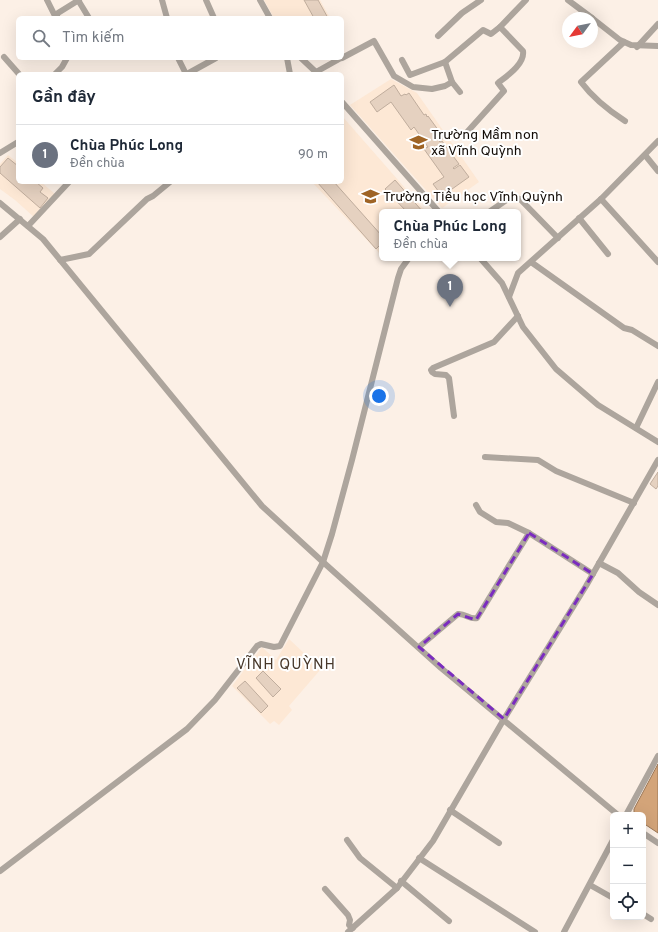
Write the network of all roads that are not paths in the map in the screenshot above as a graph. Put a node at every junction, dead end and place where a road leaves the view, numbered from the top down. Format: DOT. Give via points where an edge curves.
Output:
graph roads {
  1 [pos="47,0"];
  2 [pos="78,0"];
  3 [pos="162,0"];
  4 [pos="206,0"];
  5 [pos="260,0"];
  6 [pos="481,0"];
  7 [pos="526,0"];
  8 [pos="568,0"];
  9 [pos="584,12"];
  10 [pos="55,16"];
  11 [pos="57,16"];
  12 [pos="88,16"];
  13 [pos="166,16"];
  14 [pos="213,16"];
  15 [pos="269,16"];
  16 [pos="598,22"];
  17 [pos="658,24"];
  18 [pos="500,27"];
  19 [pos="438,36"];
  20 [pos="624,42"];
  21 [pos="658,46"];
  22 [pos="637,47"];
  23 [pos="4,57"];
  24 [pos="344,57"];
  25 [pos="66,60"];
  26 [pos="179,60"];
  27 [pos="212,60"];
  28 [pos="287,60"];
  29 [pos="303,60"];
  30 [pos="339,60"];
  31 [pos="402,60"];
  32 [pos="445,62"];
  33 [pos="17,72"];
  34 [pos="57,72"];
  35 [pos="185,72"];
  36 [pos="190,72"];
  37 [pos="290,72"];
  38 [pos="316,72"];
  39 [pos="319,72"];
  40 [pos="452,82"];
  41 [pos="460,92"];
  42 [pos="344,104"];
  43 [pos="625,121"];
  44 [pos="468,131"];
  45 [pos="658,141"];
  46 [pos="16,143"];
  47 [pos="0,153"];
  48 [pos="645,155"];
  49 [pos="658,171"];
  50 [pos="67,184"];
  51 [pos="168,184"];
  52 [pos="601,199"];
  53 [pos="0,203"];
  54 [pos="436,209"];
  55 [pos="493,209"];
  56 [pos="580,218"];
  57 [pos="20,219"];
  58 [pos="28,226"];
  59 [pos="0,236"];
  60 [pos="558,238"];
  61 [pos="608,254"];
  62 [pos="60,260"];
  63 [pos="407,261"];
  64 [pos="483,261"];
  65 [pos="531,262"];
  66 [pos="658,262"];
  67 [pos="509,297"];
  68 [pos="518,316"];
  69 [pos="658,346"];
  70 [pos="658,382"];
  71 [pos="454,416"];
  72 [pos="636,428"];
  73 [pos="658,442"];
  74 [pos="485,457"];
  75 [pos="658,460"];
  76 [pos="634,503"];
  77 [pos="476,505"];
  78 [pos="529,533"];
  79 [pos="323,562"];
  80 [pos="599,563"];
  81 [pos="593,574"];
  82 [pos="658,605"];
  83 [pos="419,647"];
  84 [pos="504,719"];
  85 [pos="658,756"];
  86 [pos="450,810"];
  87 [pos="614,812"];
  88 [pos="628,812"];
  89 [pos="646,836"];
  90 [pos="347,840"];
  91 [pos="658,843"];
  92 [pos="499,844"];
  93 [pos="610,846"];
  94 [pos="419,858"];
  95 [pos="0,871"];
  96 [pos="401,882"];
  97 [pos="590,885"];
  98 [pos="397,888"];
  99 [pos="325,889"];
  100 [pos="610,896"];
  101 [pos="646,916"];
  102 [pos="650,919"];
  103 [pos="449,921"];
  104 [pos="350,930"];
  105 [pos="535,932"];
  106 [pos="564,932"];
  1 -- 10 [label="street"];
  2 -- 11 [label="street"];
  2 -- 12 [label="street"];
  3 -- 13 [label="street"];
  4 -- 14 [label="street"];
  5 -- 15 [label="street"];
  6 -- 19 [label="street" via="462,13"];
  7 -- 18 [label="street"];
  8 -- 9 [label="street"];
  16 -- 20 [label="street"];
  17 -- 22 [label="street"];
  18 -- 32 [label="street" via="491,34 483,30"];
  18 -- 44 [label="street" via="524,55 518,66 498,83 504,91"];
  20 -- 22 [label="street"];
  20 -- 43 [label="street" via="581,82 591,95"];
  21 -- 22 [label="street"];
  23 -- 33 [label="street"];
  24 -- 40 [label="street" via="374,41 394,76 412,87 432,89"];
  25 -- 34 [label="street"];
  26 -- 35 [label="street"];
  27 -- 36 [label="street"];
  28 -- 37 [label="street"];
  29 -- 38 [label="street"];
  30 -- 39 [label="street"];
  31 -- 32 [label="street" via="410,75"];
  32 -- 40 [label="street"];
  40 -- 41 [label="street"];
  42 -- 54 [label="street"];
  45 -- 48 [label="street"];
  46 -- 47 [label="street"];
  48 -- 49 [label="street"];
  48 -- 52 [label="street"];
  50 -- 58 [label="street"];
  51 -- 62 [label="street" via="147,199 89,254"];
  52 -- 56 [label="street"];
  52 -- 66 [label="street"];
  53 -- 57 [label="street"];
  55 -- 60 [label="street" via="511,197 516,197"];
  56 -- 60 [label="street"];
  56 -- 61 [label="street"];
  57 -- 58 [label="street"];
  57 -- 59 [label="street"];
  58 -- 62 [label="street" via="43,239"];
  60 -- 65 [label="street"];
  62 -- 79 [label="street" via="262,506"];
  63 -- 79 [label="street" via="398,278"];
  64 -- 67 [label="street" via="502,283"];
  65 -- 67 [label="street" via="518,273"];
  65 -- 69 [label="street" via="624,328"];
  67 -- 68 [label="street"];
  68 -- 71 [label="street" via="494,342 431,370 435,374 446,375 449,378"];
  68 -- 72 [label="street" via="523,327 556,369 598,404"];
  70 -- 72 [label="street"];
  72 -- 73 [label="street"];
  74 -- 76 [label="street" via="538,460 556,471"];
  75 -- 76 [label="street"];
  76 -- 80 [label="street"];
  77 -- 78 [label="street" via="480,512 496,522 508,523"];
  78 -- 81 [label="street"];
  78 -- 83 [label="street" via="477,618 457,615"];
  79 -- 83 [label="street"];
  79 -- 95 [label="street" via="280,646 257,646 216,700 187,729"];
  80 -- 81 [label="street"];
  80 -- 82 [label="street" via="618,573"];
  81 -- 84 [label="street"];
  83 -- 84 [label="street"];
  84 -- 86 [label="street"];
  84 -- 87 [label="street"];
  85 -- 88 [label="street"];
  86 -- 92 [label="street"];
  86 -- 94 [label="street" via="433,841"];
  89 -- 91 [label="street"];
  90 -- 98 [label="street" via="360,858"];
  93 -- 97 [label="street"];
  94 -- 96 [label="street"];
  94 -- 105 [label="street"];
  96 -- 98 [label="street"];
  96 -- 103 [label="street"];
  97 -- 100 [label="street"];
  97 -- 106 [label="street"];
  98 -- 104 [label="street"];
  99 -- 104 [label="street" via="348,915"];
  101 -- 102 [label="street"];
}
